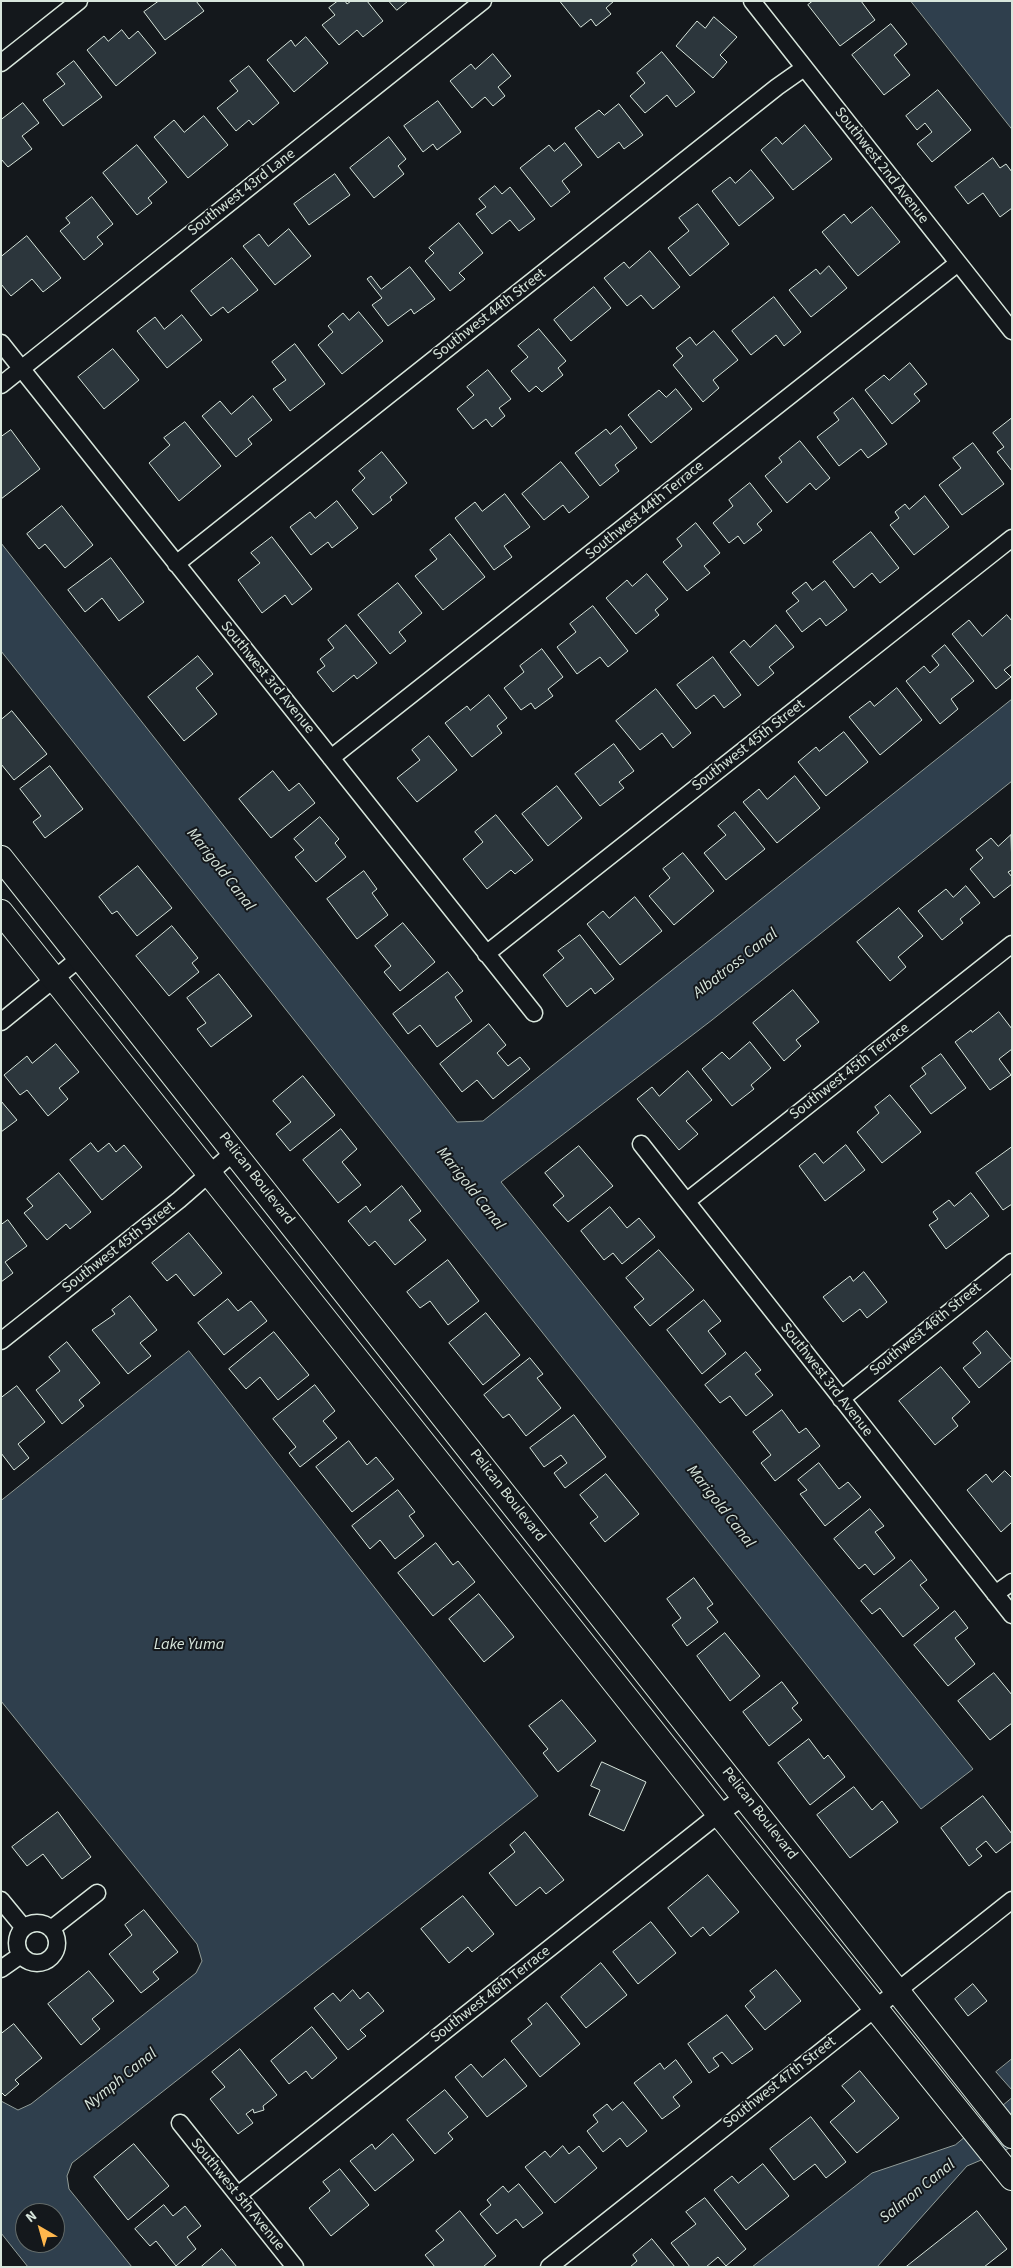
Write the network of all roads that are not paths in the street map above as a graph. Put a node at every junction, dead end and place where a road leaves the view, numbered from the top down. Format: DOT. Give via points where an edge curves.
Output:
graph roads {
  1 [pos="79,1"];
  2 [pos="483,1"];
  3 [pos="752,1"];
  4 [pos="1,63"];
  5 [pos="804,68"];
  6 [pos="958,263"];
  7 [pos="1012,331"];
  8 [pos="1,343"];
  9 [pos="22,368"];
  10 [pos="1,385"];
  11 [pos="1012,538"];
  12 [pos="176,564"];
  13 [pos="331,758"];
  14 [pos="1,858"];
  15 [pos="1,912"];
  16 [pos="1012,944"];
  17 [pos="486,954"];
  18 [pos="80,958"];
  19 [pos="54,979"];
  20 [pos="534,1013"];
  21 [pos="1,1022"];
  22 [pos="640,1144"];
  23 [pos="234,1152"];
  24 [pos="210,1174"];
  25 [pos="687,1201"];
  26 [pos="1012,1262"];
  27 [pos="1,1341"];
  28 [pos="841,1399"];
  29 [pos="1012,1582"];
  30 [pos="996,1594"];
  31 [pos="1012,1615"];
  32 [pos="745,1796"];
  33 [pos="719,1814"];
  34 [pos="97,1893"];
  35 [pos="1,1900"];
  36 [pos="1012,1900"];
  37 [pos="24,1928"];
  38 [pos="51,1929"];
  39 [pos="21,1955"];
  40 [pos="1,1969"];
  41 [pos="897,1990"];
  42 [pos="876,2007"];
  43 [pos="180,2123"];
  44 [pos="1012,2136"];
  45 [pos="1012,2178"];
  46 [pos="238,2195"];
  47 [pos="295,2267"];
  48 [pos="549,2267"];
  1 -- 4 [label="street"];
  2 -- 9 [label="street, Southwest 43rd Lane"];
  3 -- 5 [label="street, Southwest 2nd Avenue"];
  5 -- 6 [label="street, Southwest 2nd Avenue"];
  5 -- 12 [label="street, Southwest 44th Street"];
  6 -- 7 [label="street, Southwest 2nd Avenue"];
  6 -- 13 [label="street, Southwest 44th Terrace"];
  8 -- 9 [label="street, Southwest 3rd Avenue"];
  9 -- 10 [label="street, Southwest 43rd Lane"];
  9 -- 12 [label="street, Southwest 3rd Avenue"];
  11 -- 17 [label="street, Southwest 45th Street"];
  12 -- 13 [label="street, Southwest 3rd Avenue"];
  13 -- 17 [label="street, Southwest 3rd Avenue"];
  14 -- 18 [label="street, Pelican Boulevard"];
  15 -- 19 [label="street, Pelican Boulevard"];
  16 -- 25 [label="street, Southwest 45th Terrace"];
  17 -- 20 [label="street, Southwest 3rd Avenue"];
  18 -- 19 [label="street"];
  18 -- 23 [label="street, Pelican Boulevard"];
  19 -- 21 [label="street"];
  19 -- 24 [label="street, Pelican Boulevard"];
  22 -- 25 [label="street, Southwest 3rd Avenue"];
  23 -- 24 [label="street, Southwest 45th Street"];
  23 -- 32 [label="street, Pelican Boulevard"];
  24 -- 27 [label="street, Southwest 45th Street"];
  24 -- 33 [label="street, Pelican Boulevard"];
  25 -- 28 [label="street, Southwest 3rd Avenue"];
  26 -- 28 [label="street, Southwest 46th Street"];
  28 -- 30 [label="street, Southwest 3rd Avenue"];
  29 -- 30 [label="street"];
  30 -- 31 [label="street, Southwest 3rd Avenue"];
  32 -- 33 [label="street, Southwest 46th Terrace"];
  32 -- 41 [label="street, Pelican Boulevard"];
  33 -- 42 [label="street, Pelican Boulevard"];
  33 -- 46 [label="street, Southwest 46th Terrace"];
  34 -- 38 [label="street"];
  35 -- 37 [label="street"];
  36 -- 41 [label="street, Southwest 47th Street"];
  37 -- 38 [label="street" via="35,1923"];
  37 -- 39 [label="street" via="17,1944"];
  38 -- 39 [label="street" via="57,1941 50,1959 31,1962"];
  39 -- 40 [label="street"];
  41 -- 42 [label="street, Southwest 47th Street"];
  41 -- 44 [label="street, Pelican Boulevard"];
  42 -- 45 [label="street, Pelican Boulevard"];
  42 -- 48 [label="street, Southwest 47th Street"];
  43 -- 46 [label="street, Southwest 5th Avenue"];
  46 -- 47 [label="street, Southwest 5th Avenue"];
}
